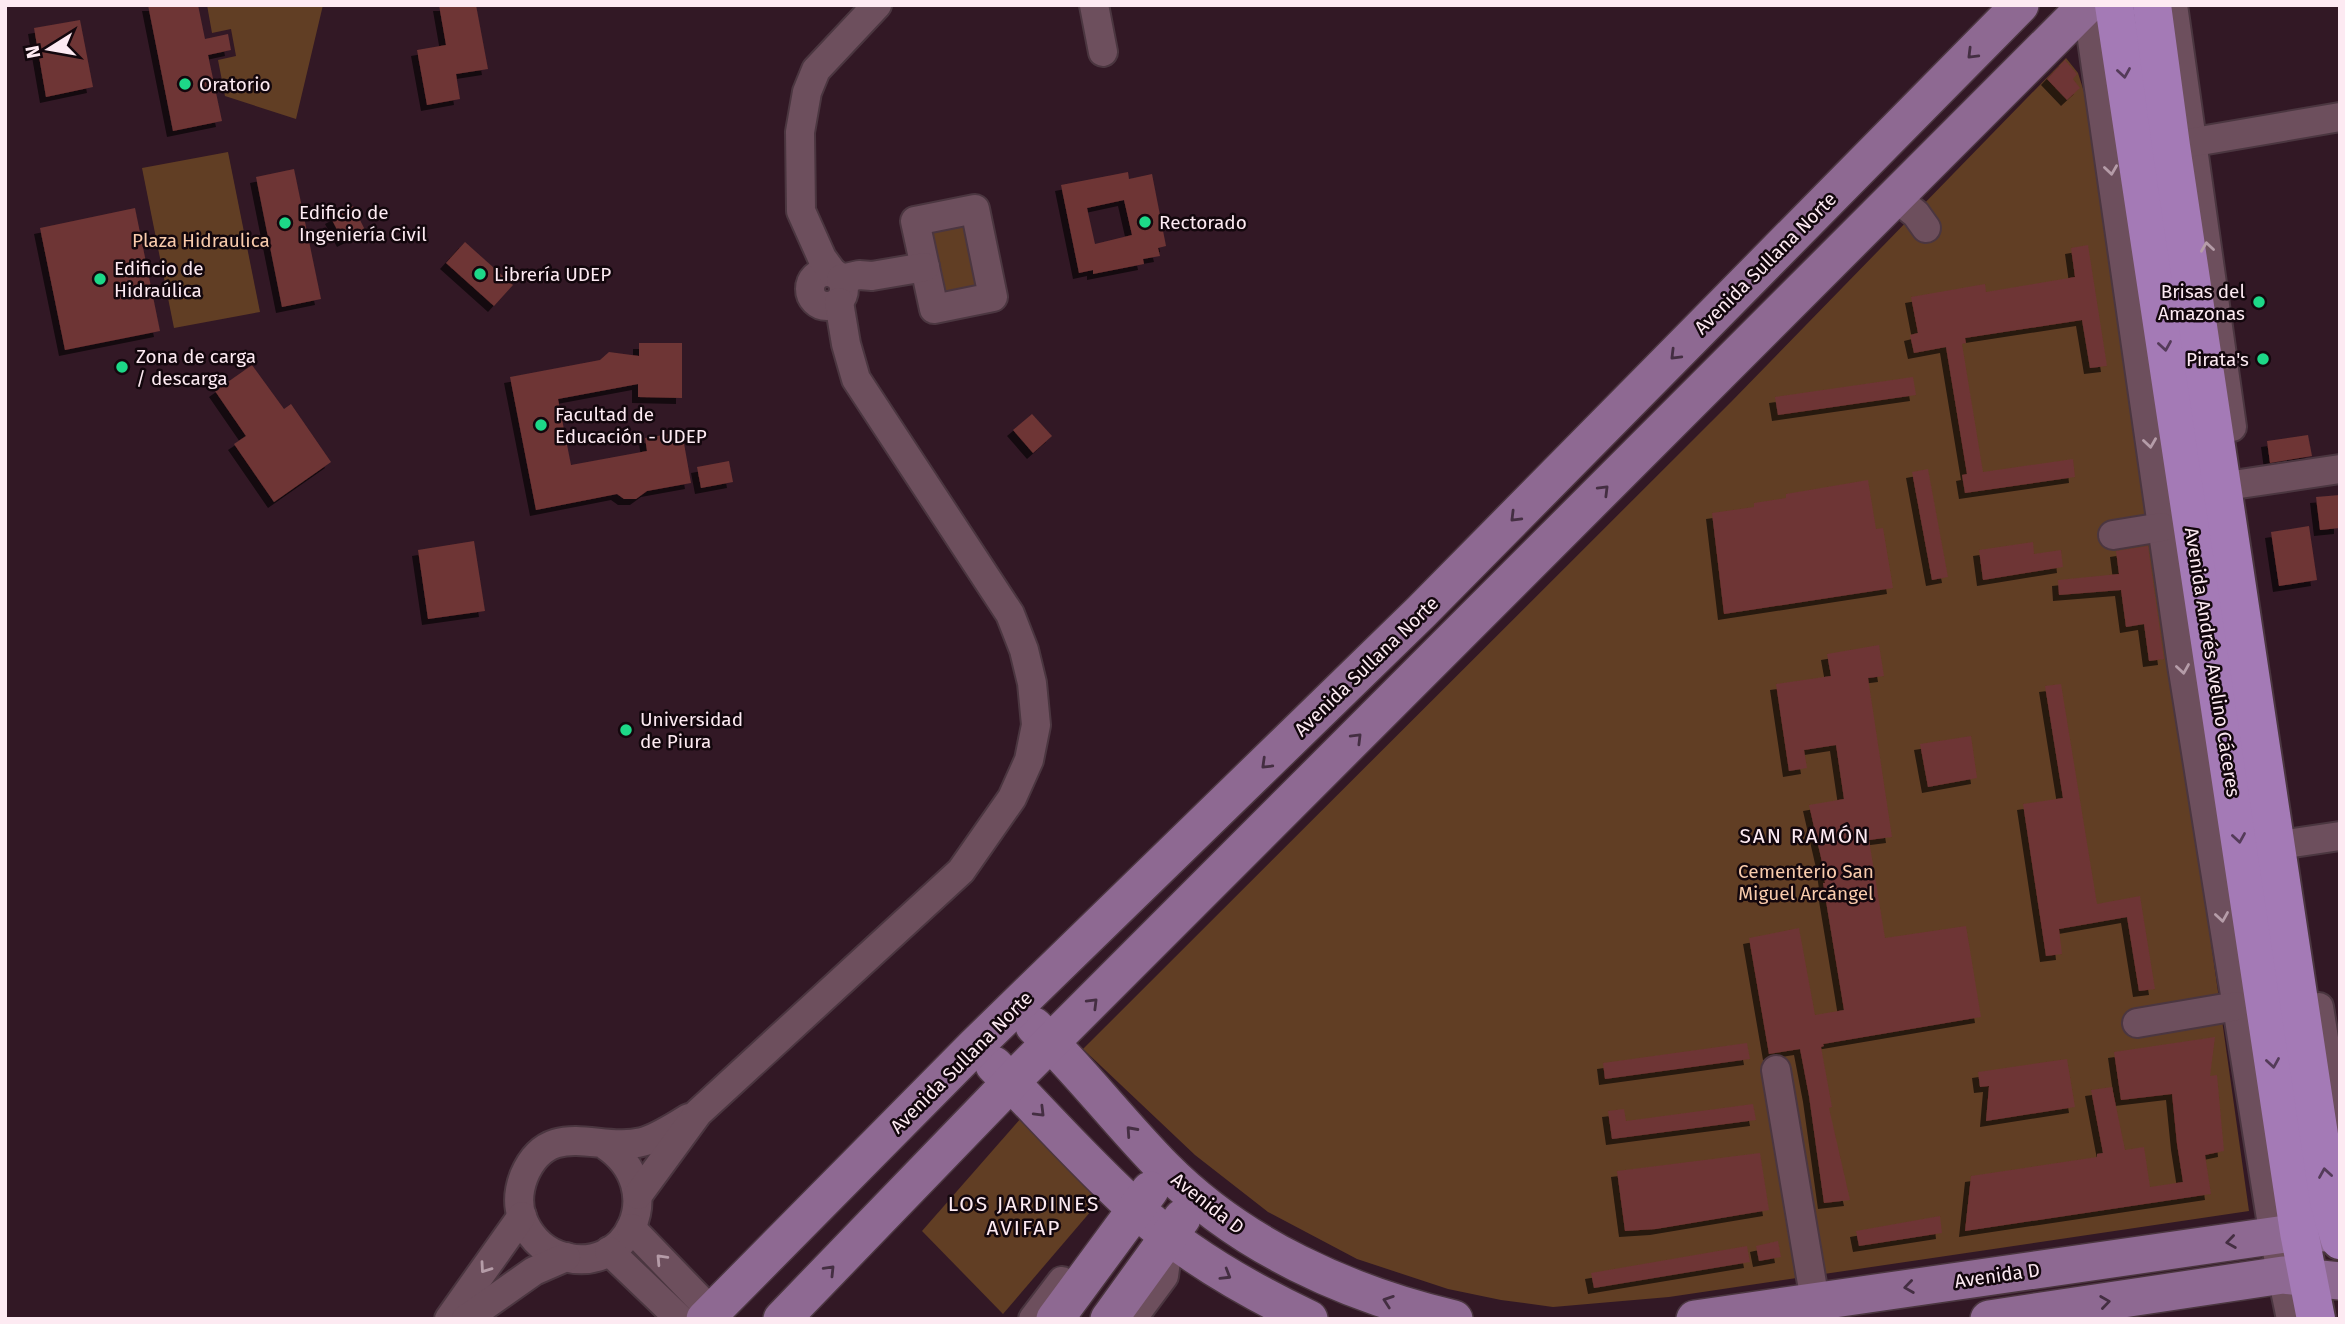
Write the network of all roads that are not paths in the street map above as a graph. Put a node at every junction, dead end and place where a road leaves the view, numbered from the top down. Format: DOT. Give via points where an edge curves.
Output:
graph roads {
  1 [pos="877,5"];
  2 [pos="1094,5"];
  3 [pos="2020,5"];
  4 [pos="2087,5"];
  5 [pos="2114,5"];
  6 [pos="2152,5"];
  7 [pos="2173,5"];
  8 [pos="1103,52"];
  9 [pos="2340,117"];
  10 [pos="2182,144"];
  11 [pos="1895,197"];
  12 [pos="1926,228"];
  13 [pos="925,267"];
  14 [pos="831,288"];
  15 [pos="2340,469"];
  16 [pos="2240,484"];
  17 [pos="2162,527"];
  18 [pos="2113,535"];
  19 [pos="2340,836"];
  20 [pos="2293,843"];
  21 [pos="2236,1006"];
  22 [pos="1015,1008"];
  23 [pos="2137,1023"];
  24 [pos="1052,1044"];
  25 [pos="975,1046"];
  26 [pos="1776,1070"];
  27 [pos="1011,1082"];
  28 [pos="698,1113"];
  29 [pos="2340,1139"];
  30 [pos="605,1145"];
  31 [pos="1165,1169"];
  32 [pos="638,1195"];
  33 [pos="1196,1196"];
  34 [pos="1136,1209"];
  35 [pos="522,1216"];
  36 [pos="631,1227"];
  37 [pos="2286,1234"];
  38 [pos="2339,1235"];
  39 [pos="1170,1236"];
  40 [pos="609,1251"];
  41 [pos="566,1258"];
  42 [pos="2310,1279"];
  43 [pos="1816,1310"];
  44 [pos="699,1316"];
  45 [pos="449,1319"];
  46 [pos="466,1319"];
  47 [pos="782,1319"];
  48 [pos="1033,1319"];
  49 [pos="1055,1319"];
  50 [pos="1109,1319"];
  51 [pos="1132,1319"];
  52 [pos="1309,1319"];
  53 [pos="1454,1319"];
  54 [pos="1695,1319"];
  55 [pos="1989,1319"];
  56 [pos="2291,1319"];
  57 [pos="2316,1319"];
  1 -- 14 [label="street" via="816,70 800,132 801,211 827,266"];
  2 -- 8 [label="street"];
  3 -- 22 [label="main road, Avenida Sullana Norte, one-way" via="1421,612"];
  4 -- 11 [label="main road"];
  4 -- 17 [label="street, Avenida Andrés Avelino Cáceres, one-way"];
  5 -- 37 [label="highway, Avenida Andrés Avelino Cáceres, one-way"];
  6 -- 10 [label="highway, Avenida Andrés Avelino Cáceres"];
  7 -- 10 [label="street, Avenida Andrés Avelino Cáceres"];
  9 -- 10 [label="street"];
  16 -- 10 [label="street, Avenida Andrés Avelino Cáceres, one-way"];
  38 -- 10 [label="highway, Avenida Andrés Avelino Cáceres, one-way" via="2327,1188"];
  11 -- 12 [label="street"];
  24 -- 11 [label="main road, one-way"];
  13 -- 14 [label="street" via="872,276 863,287"];
  14 -- 28 [label="street" via="833,321 846,344 856,379 1010,614 1032,683 1035,725 1029,760 1012,798 961,871"];
  15 -- 16 [label="street"];
  16 -- 20 [label="street, Avenida Andrés Avelino Cáceres"];
  17 -- 18 [label="street"];
  17 -- 21 [label="street, Avenida Andrés Avelino Cáceres, one-way"];
  19 -- 20 [label="street"];
  20 -- 29 [label="street, Avenida Andrés Avelino Cáceres"];
  21 -- 23 [label="street"];
  21 -- 37 [label="street, Avenida Andrés Avelino Cáceres"];
  22 -- 24 [label="main road, Avenida D"];
  22 -- 25 [label="main road, Avenida Sullana Norte"];
  24 -- 27 [label="main road"];
  31 -- 24 [label="main road, Avenida D, one-way"];
  25 -- 27 [label="main road"];
  25 -- 44 [label="main road, Avenida Sullana Norte"];
  26 -- 43 [label="street"];
  27 -- 34 [label="main road, one-way"];
  47 -- 27 [label="main road, one-way"];
  28 -- 30 [label="street" via="644,1142"];
  28 -- 32 [label="street"];
  30 -- 32 [label="street" via="628,1166"];
  30 -- 35 [label="street" via="570,1140 538,1155 521,1184"];
  31 -- 33 [label="main road, Avenida D"];
  31 -- 34 [label="main road"];
  32 -- 36 [label="street"];
  33 -- 39 [label="main road"];
  53 -- 33 [label="main road, Avenida D, one-way" via="1341,1284 1243,1232"];
  34 -- 39 [label="main road"];
  34 -- 48 [label="street" via="1103,1228"];
  34 -- 49 [label="main road"];
  35 -- 41 [label="street" via="538,1243"];
  35 -- 45 [label="street, one-way"];
  36 -- 40 [label="street"];
  44 -- 36 [label="street, one-way"];
  37 -- 38 [label="main road, Avenida D"];
  37 -- 42 [label="highway, Avenida Andrés Avelino Cáceres"];
  37 -- 43 [label="main road, Avenida D, one-way"];
  39 -- 50 [label="main road"];
  39 -- 51 [label="street" via="1164,1276"];
  39 -- 52 [label="main road, one-way" via="1258,1294"];
  40 -- 41 [label="street" via="588,1258"];
  40 -- 44 [label="street"];
  41 -- 46 [label="street" via="534,1271"];
  55 -- 42 [label="main road, one-way"];
  42 -- 56 [label="street"];
  42 -- 57 [label="highway, Avenida Andrés Avelino Cáceres"];
  43 -- 54 [label="main road, Avenida D"];
}
